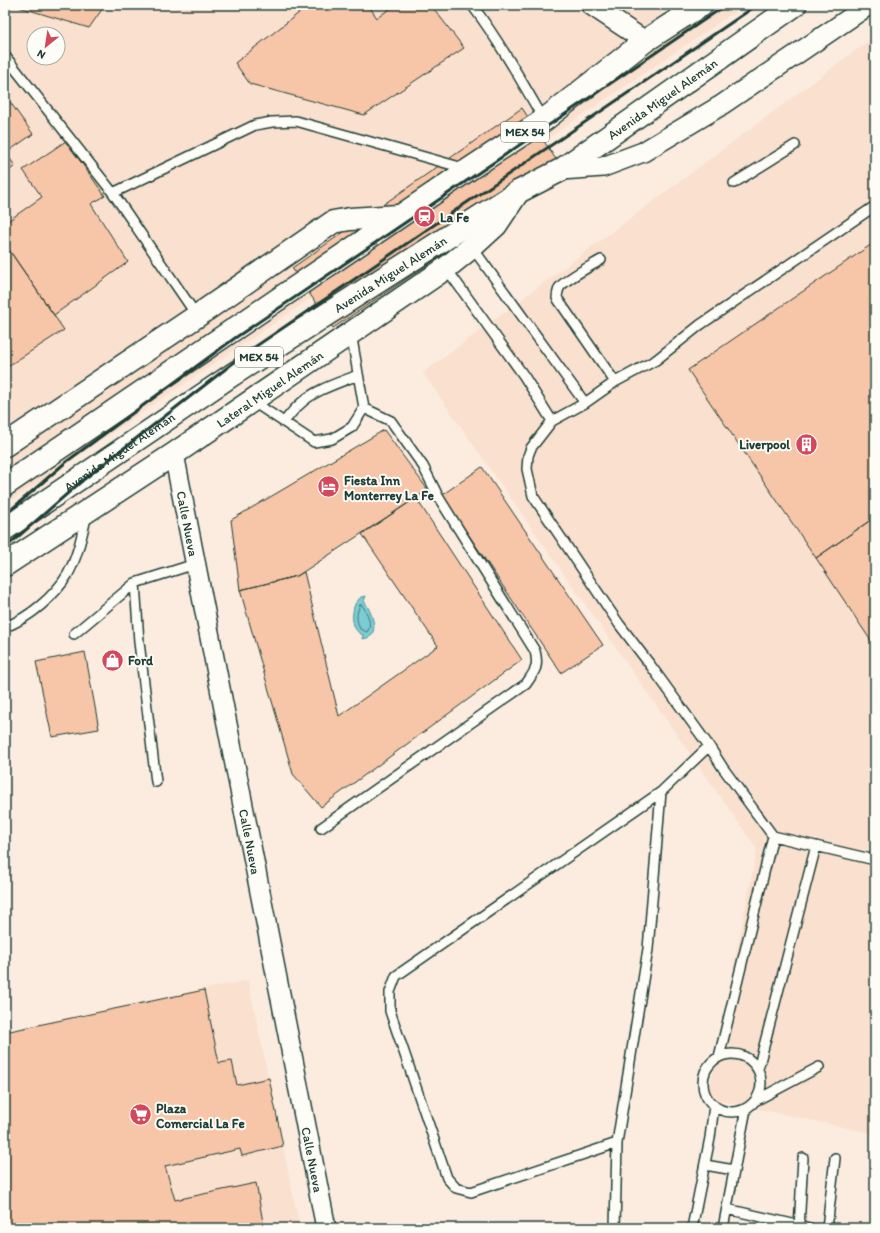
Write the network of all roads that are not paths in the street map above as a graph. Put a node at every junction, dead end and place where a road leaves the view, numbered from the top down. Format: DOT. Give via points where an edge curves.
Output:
graph roads {
  1 [pos="472,5"];
  2 [pos="592,5"];
  3 [pos="701,5"];
  4 [pos="795,5"];
  5 [pos="869,5"];
  6 [pos="645,41"];
  7 [pos="5,56"];
  8 [pos="544,120"];
  9 [pos="795,145"];
  10 [pos="468,170"];
  11 [pos="561,170"];
  12 [pos="734,184"];
  13 [pos="518,192"];
  14 [pos="112,193"];
  15 [pos="875,206"];
  16 [pos="399,216"];
  17 [pos="472,248"];
  18 [pos="602,260"];
  19 [pos="446,268"];
  20 [pos="197,316"];
  21 [pos="351,333"];
  22 [pos="358,375"];
  23 [pos="615,382"];
  24 [pos="252,401"];
  25 [pos="585,403"];
  26 [pos="364,408"];
  27 [pos="552,421"];
  28 [pos="284,422"];
  29 [pos="5,445"];
  30 [pos="174,454"];
  31 [pos="5,484"];
  32 [pos="89,510"];
  33 [pos="5,528"];
  34 [pos="195,564"];
  35 [pos="5,565"];
  36 [pos="135,583"];
  37 [pos="5,627"];
  38 [pos="74,634"];
  39 [pos="710,746"];
  40 [pos="156,782"];
  41 [pos="661,792"];
  42 [pos="321,828"];
  43 [pos="774,836"];
  44 [pos="816,846"];
  45 [pos="875,860"];
  46 [pos="719,1057"];
  47 [pos="819,1067"];
  48 [pos="758,1069"];
  49 [pos="755,1101"];
  50 [pos="714,1105"];
  51 [pos="746,1109"];
  52 [pos="617,1143"];
  53 [pos="803,1158"];
  54 [pos="835,1158"];
  55 [pos="705,1166"];
  56 [pos="734,1170"];
  57 [pos="727,1209"];
  58 [pos="799,1227"];
  59 [pos="326,1228"];
  60 [pos="615,1228"];
  61 [pos="692,1228"];
  62 [pos="723,1228"];
  63 [pos="810,1228"];
  64 [pos="828,1228"];
  1 -- 8 [label="lane"];
  2 -- 6 [label="street"];
  3 -- 6 [label="main road, MEX 54"];
  4 -- 11 [label="main road, Avenida Miguel Alemán / MEX 54"];
  5 -- 11 [label="street" via="720,106 643,152 603,167"];
  6 -- 8 [label="main road, MEX 54"];
  7 -- 14 [label="lane"];
  8 -- 10 [label="main road, MEX 54"];
  9 -- 12 [label="lane"];
  10 -- 14 [label="lane" via="296,121 272,122 255,125"];
  10 -- 16 [label="main road, MEX 54"];
  11 -- 13 [label="main road, Avenida Miguel Alemán / MEX 54"];
  13 -- 17 [label="main road, Lateral Miguel Alemán" via="496,225"];
  13 -- 33 [label="main road, Avenida Miguel Alemán / MEX 54" via="232,375"];
  14 -- 20 [label="lane"];
  15 -- 23 [label="lane" via="700,325 656,360"];
  16 -- 20 [label="main road" via="333,222"];
  16 -- 31 [label="main road, MEX 54"];
  17 -- 19 [label="main road, Lateral Miguel Alemán"];
  17 -- 25 [label="lane"];
  18 -- 23 [label="lane" via="566,282 557,293 557,298"];
  19 -- 21 [label="main road, Lateral Miguel Alemán"];
  19 -- 27 [label="lane" via="524,376"];
  20 -- 29 [label="main road"];
  21 -- 22 [label="lane"];
  21 -- 24 [label="main road, Lateral Miguel Alemán"];
  22 -- 26 [label="lane"];
  22 -- 28 [label="lane" via="310,397"];
  23 -- 25 [label="lane"];
  24 -- 28 [label="lane"];
  24 -- 30 [label="main road, Lateral Miguel Alemán"];
  25 -- 27 [label="lane"];
  26 -- 28 [label="lane" via="352,427 332,440 314,442"];
  26 -- 42 [label="lane" via="392,421 423,466 440,498 535,651 538,660 536,670 526,684"];
  27 -- 39 [label="lane" via="531,448 528,456 527,469 533,496 619,624"];
  30 -- 32 [label="main road, Lateral Miguel Alemán"];
  30 -- 34 [label="street, Calle Nueva"];
  32 -- 35 [label="main road, Lateral Miguel Alemán"];
  32 -- 37 [label="lane" via="69,573 53,594 34,610"];
  34 -- 36 [label="lane"];
  34 -- 59 [label="street, Calle Nueva"];
  36 -- 38 [label="lane"];
  36 -- 40 [label="lane" via="139,642"];
  39 -- 41 [label="lane"];
  39 -- 43 [label="lane" via="723,768"];
  41 -- 52 [label="lane" via="648,949"];
  41 -- 52 [label="lane" via="396,976 390,992 390,1011 447,1178 456,1188 471,1192"];
  43 -- 44 [label="lane"];
  43 -- 46 [label="lane"];
  44 -- 45 [label="lane"];
  44 -- 48 [label="lane"];
  46 -- 48 [label="lane" via="741,1055 751,1060"];
  46 -- 50 [label="lane" via="710,1064 705,1074 706,1096"];
  47 -- 49 [label="lane"];
  48 -- 49 [label="lane" via="760,1091"];
  49 -- 51 [label="lane"];
  50 -- 51 [label="lane" via="724,1111"];
  50 -- 55 [label="lane"];
  51 -- 56 [label="lane"];
  52 -- 60 [label="lane"];
  53 -- 58 [label="lane"];
  54 -- 64 [label="lane"];
  55 -- 56 [label="lane"];
  55 -- 61 [label="lane"];
  56 -- 57 [label="lane"];
  57 -- 58 [label="lane"];
  57 -- 62 [label="lane"];
  58 -- 63 [label="lane"];
}
